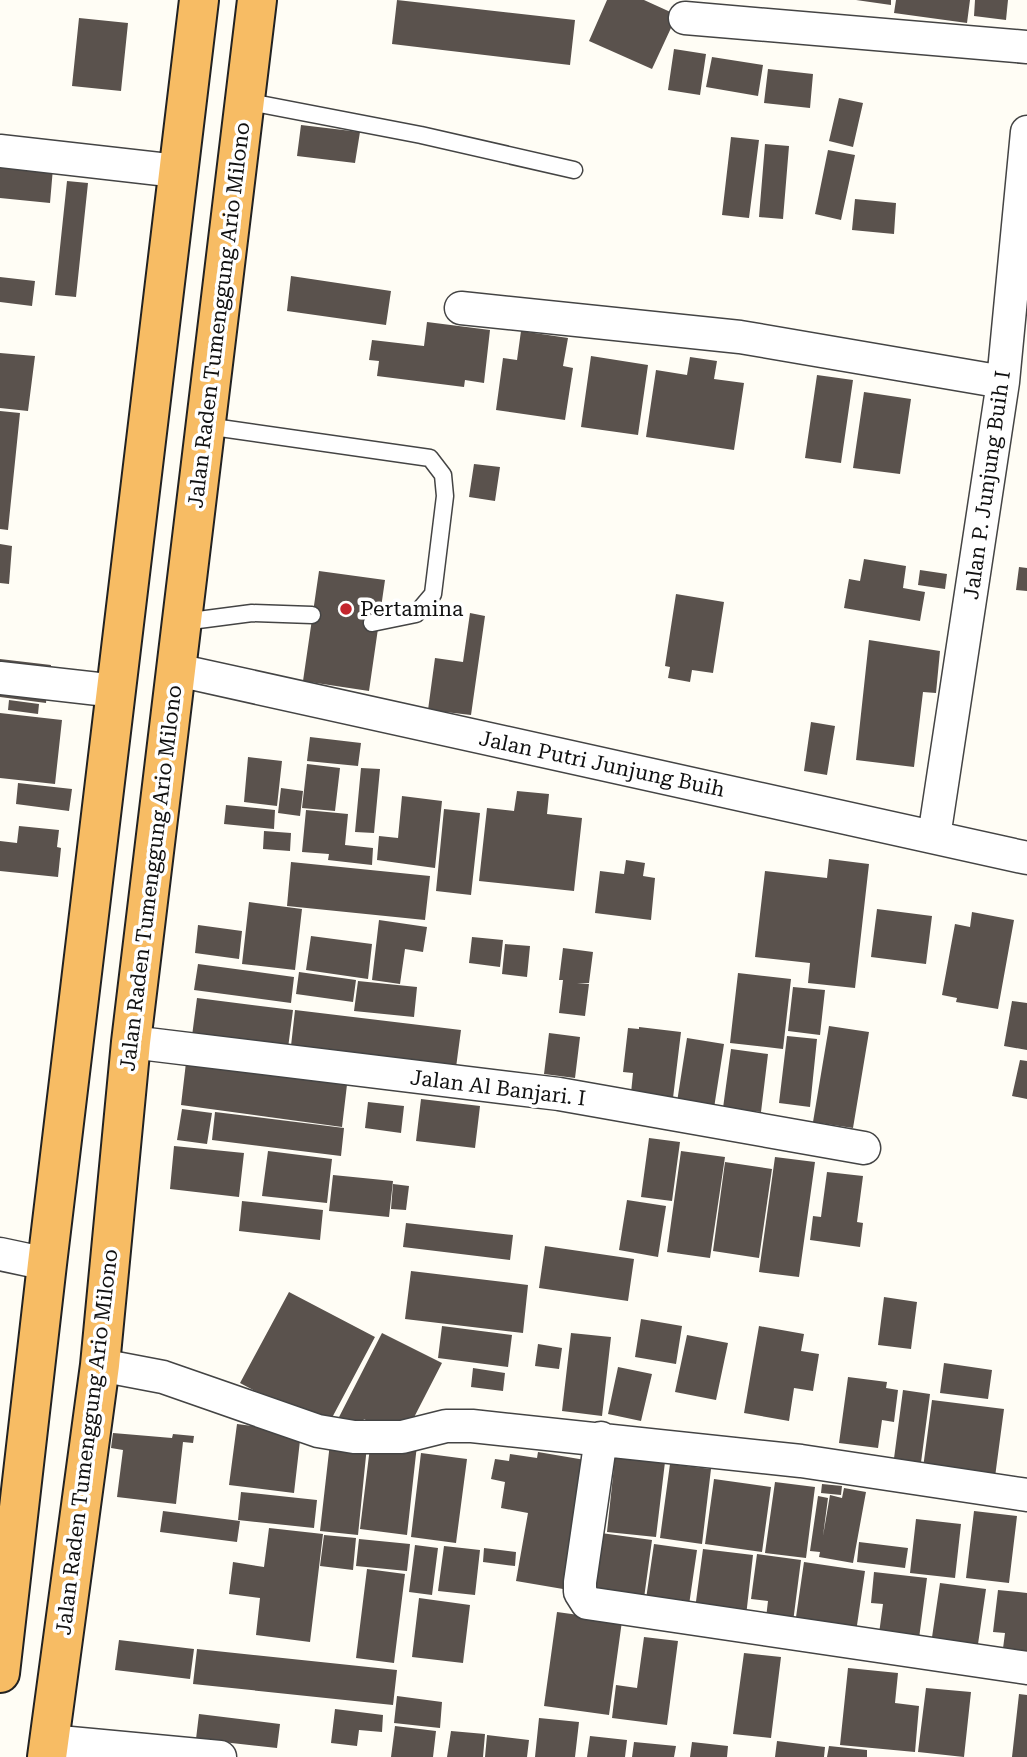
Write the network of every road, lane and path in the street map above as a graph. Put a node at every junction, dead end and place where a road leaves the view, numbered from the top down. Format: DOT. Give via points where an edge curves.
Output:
graph roads {
  1 [pos="199,0"];
  2 [pos="257,0"];
  3 [pos="685,18"];
  4 [pos="194,41"];
  5 [pos="1027,47"];
  6 [pos="250,50"];
  7 [pos="244,101"];
  8 [pos="1027,132"];
  9 [pos="0,151"];
  10 [pos="574,170"];
  11 [pos="177,171"];
  12 [pos="461,308"];
  13 [pos="1003,382"];
  14 [pos="206,426"];
  15 [pos="312,615"];
  16 [pos="181,622"];
  17 [pos="372,623"];
  18 [pos="177,670"];
  19 [pos="0,678"];
  20 [pos="116,691"];
  21 [pos="934,837"];
  22 [pos="1027,858"];
  23 [pos="131,1042"];
  24 [pos="864,1148"];
  25 [pos="0,1254"];
  26 [pos="47,1264"];
  27 [pos="100,1366"];
  28 [pos="601,1438"];
  29 [pos="1027,1494"];
  30 [pos="9,1500"];
  31 [pos="1,1657"];
  32 [pos="1027,1668"];
  33 [pos="48,1749"];
  34 [pos="220,1757"];
  1 -- 4 [label="highway"];
  2 -- 6 [label="highway, Jalan Raden Tumenggung Ario Milono"];
  3 -- 5 [label="street"];
  4 -- 6 [label="highway"];
  4 -- 11 [label="highway"];
  6 -- 7 [label="highway, Jalan Raden Tumenggung Ario Milono"];
  7 -- 10 [label="lane"];
  7 -- 14 [label="highway, Jalan Raden Tumenggung Ario Milono"];
  8 -- 13 [label="street, Jalan P. Junjung Buih I"];
  9 -- 11 [label="street"];
  11 -- 20 [label="highway"];
  12 -- 13 [label="street" via="740,337"];
  13 -- 21 [label="street, Jalan P. Junjung Buih I"];
  14 -- 16 [label="highway, Jalan Raden Tumenggung Ario Milono"];
  14 -- 17 [label="lane" via="370,448 430,458 436,464 443,475 445,496 433,594 416,614"];
  15 -- 16 [label="lane" via="252,612"];
  16 -- 18 [label="highway, Jalan Raden Tumenggung Ario Milono"];
  18 -- 21 [label="street, Jalan Putri Junjung Buih"];
  18 -- 23 [label="highway, Jalan Raden Tumenggung Ario Milono"];
  19 -- 20 [label="street"];
  20 -- 26 [label="highway"];
  21 -- 22 [label="street, Jalan Putri Junjung Buih"];
  23 -- 24 [label="street, Jalan Al Banjari. I" via="559,1094"];
  23 -- 27 [label="highway, Jalan Raden Tumenggung Ario Milono"];
  25 -- 26 [label="street"];
  26 -- 30 [label="highway" via="34,1388"];
  27 -- 28 [label="street" via="163,1377 309,1429 342,1435 402,1437 446,1426 472,1426"];
  27 -- 33 [label="highway, Jalan Raden Tumenggung Ario Milono"];
  28 -- 29 [label="street"];
  28 -- 32 [label="street" via="580,1582 587,1603"];
  30 -- 31 [label="highway"];
  33 -- 34 [label="street"];
}
